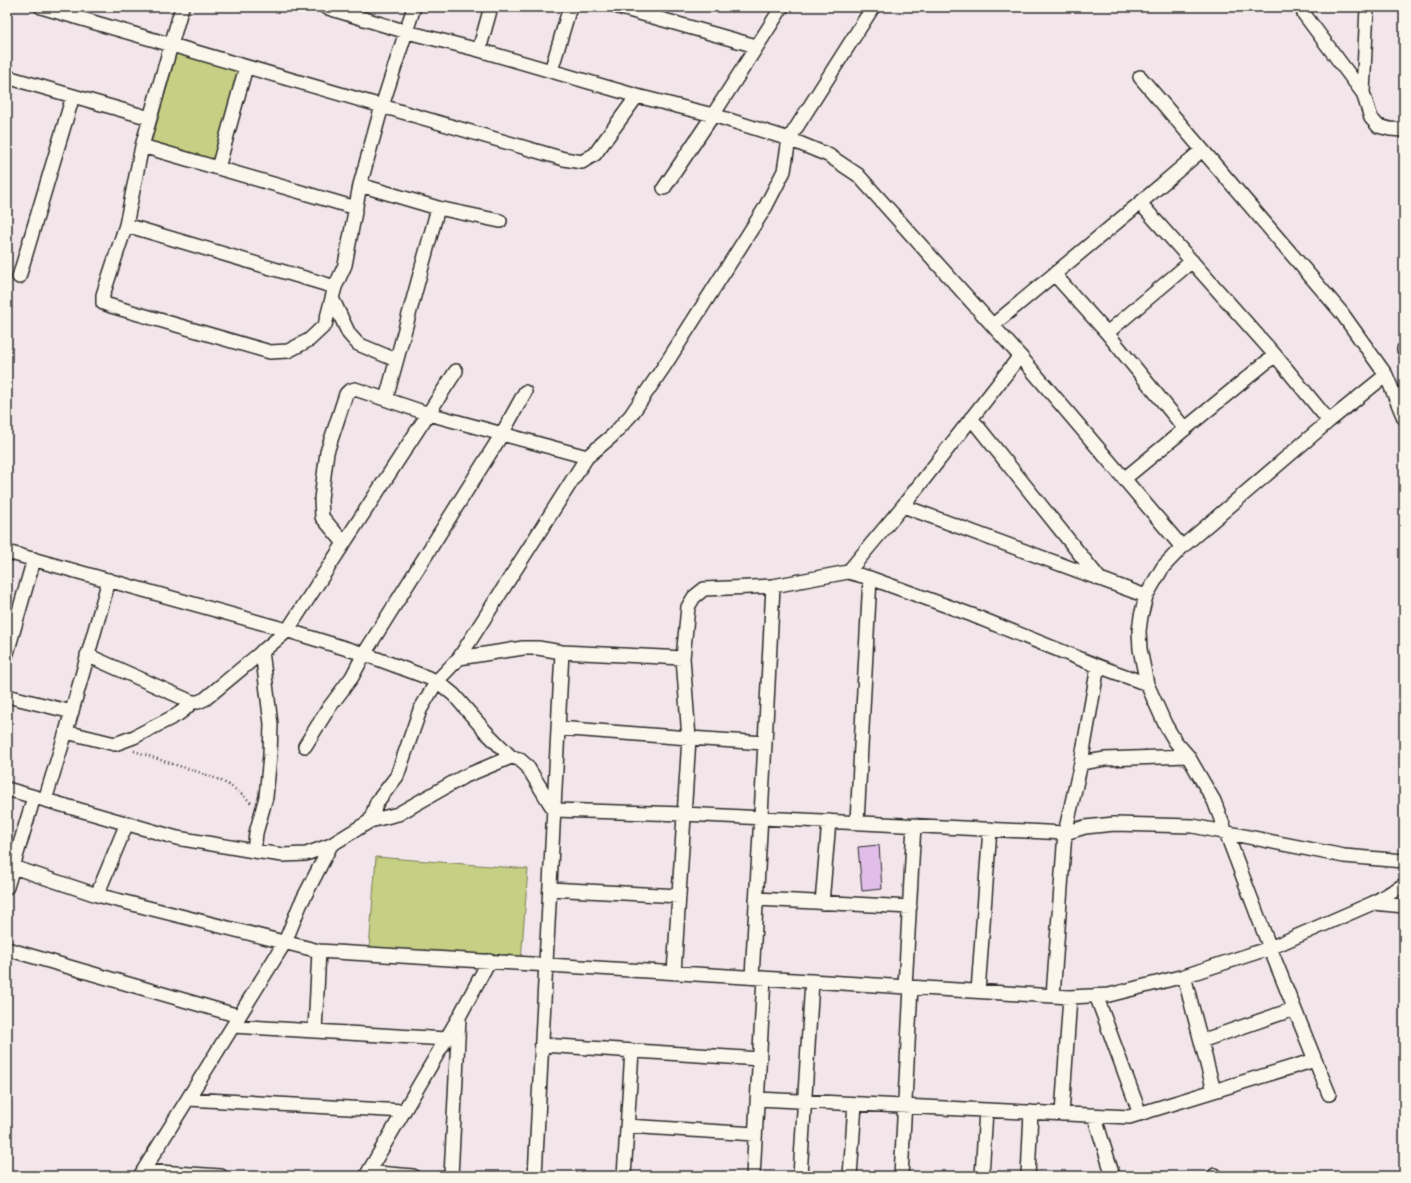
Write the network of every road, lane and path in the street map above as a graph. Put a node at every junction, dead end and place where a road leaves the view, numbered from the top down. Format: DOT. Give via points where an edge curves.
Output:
graph roads {
  1 [pos="41,7"];
  2 [pos="182,7"];
  3 [pos="414,7"];
  4 [pos="491,7"];
  5 [pos="570,7"];
  6 [pos="618,7"];
  7 [pos="782,7"];
  8 [pos="873,7"];
  9 [pos="1302,7"];
  10 [pos="1367,7"];
  11 [pos="329,8"];
  12 [pos="407,32"];
  13 [pos="171,45"];
  14 [pos="756,46"];
  15 [pos="479,50"];
  16 [pos="246,67"];
  17 [pos="551,71"];
  18 [pos="7,77"];
  19 [pos="1140,78"];
  20 [pos="1363,93"];
  21 [pos="74,96"];
  22 [pos="637,96"];
  23 [pos="382,106"];
  24 [pos="713,115"];
  25 [pos="150,118"];
  26 [pos="1404,130"];
  27 [pos="789,140"];
  28 [pos="142,146"];
  29 [pos="1202,150"];
  30 [pos="218,168"];
  31 [pos="360,185"];
  32 [pos="664,188"];
  33 [pos="1140,203"];
  34 [pos="356,208"];
  35 [pos="438,208"];
  36 [pos="500,221"];
  37 [pos="126,225"];
  38 [pos="1192,261"];
  39 [pos="1054,274"];
  40 [pos="19,277"];
  41 [pos="333,293"];
  42 [pos="993,325"];
  43 [pos="1107,333"];
  44 [pos="1274,355"];
  45 [pos="1020,356"];
  46 [pos="396,360"];
  47 [pos="456,371"];
  48 [pos="1386,375"];
  49 [pos="525,392"];
  50 [pos="386,399"];
  51 [pos="429,414"];
  52 [pos="971,418"];
  53 [pos="1404,418"];
  54 [pos="1329,421"];
  55 [pos="1185,429"];
  56 [pos="502,434"];
  57 [pos="587,456"];
  58 [pos="1124,479"];
  59 [pos="903,506"];
  60 [pos="344,543"];
  61 [pos="1182,546"];
  62 [pos="7,552"];
  63 [pos="34,559"];
  64 [pos="848,572"];
  65 [pos="870,578"];
  66 [pos="1099,578"];
  67 [pos="109,580"];
  68 [pos="773,586"];
  69 [pos="1146,596"];
  70 [pos="286,631"];
  71 [pos="10,633"];
  72 [pos="262,651"];
  73 [pos="562,652"];
  74 [pos="7,653"];
  75 [pos="364,654"];
  76 [pos="87,655"];
  77 [pos="459,658"];
  78 [pos="683,658"];
  79 [pos="1098,666"];
  80 [pos="437,681"];
  81 [pos="1147,684"];
  82 [pos="7,696"];
  83 [pos="192,702"];
  84 [pos="72,712"];
  85 [pos="558,728"];
  86 [pos="66,732"];
  87 [pos="689,738"];
  88 [pos="765,743"];
  89 [pos="115,744"];
  90 [pos="305,746"];
  91 [pos="1188,756"];
  92 [pos="511,758"];
  93 [pos="1081,762"];
  94 [pos="7,789"];
  95 [pos="39,798"];
  96 [pos="554,810"];
  97 [pos="261,814"];
  98 [pos="684,814"];
  99 [pos="761,818"];
  100 [pos="370,821"];
  101 [pos="829,821"];
  102 [pos="857,822"];
  103 [pos="127,823"];
  104 [pos="914,825"];
  105 [pos="990,829"];
  106 [pos="1065,832"];
  107 [pos="1227,834"];
  108 [pos="331,845"];
  109 [pos="254,852"];
  110 [pos="1404,861"];
  111 [pos="10,866"];
  112 [pos="1404,885"];
  113 [pos="7,887"];
  114 [pos="550,889"];
  115 [pos="97,895"];
  116 [pos="679,896"];
  117 [pos="756,899"];
  118 [pos="822,903"];
  119 [pos="1373,903"];
  120 [pos="1404,906"];
  121 [pos="910,907"];
  122 [pos="285,942"];
  123 [pos="1270,948"];
  124 [pos="7,949"];
  125 [pos="319,951"];
  126 [pos="489,961"];
  127 [pos="546,965"];
  128 [pos="674,972"];
  129 [pos="1184,976"];
  130 [pos="758,978"];
  131 [pos="812,981"];
  132 [pos="908,987"];
  133 [pos="978,991"];
  134 [pos="1096,995"];
  135 [pos="1053,996"];
  136 [pos="1070,996"];
  137 [pos="1294,1009"];
  138 [pos="459,1017"];
  139 [pos="236,1021"];
  140 [pos="315,1031"];
  141 [pos="446,1039"];
  142 [pos="1201,1041"];
  143 [pos="542,1045"];
  144 [pos="632,1051"];
  145 [pos="760,1059"];
  146 [pos="1314,1060"];
  147 [pos="1214,1091"];
  148 [pos="1330,1094"];
  149 [pos="188,1099"];
  150 [pos="757,1099"];
  151 [pos="805,1102"];
  152 [pos="855,1104"];
  153 [pos="904,1106"];
  154 [pos="986,1110"];
  155 [pos="404,1111"];
  156 [pos="1031,1112"];
  157 [pos="1062,1114"];
  158 [pos="1140,1114"];
  159 [pos="1094,1115"];
  160 [pos="627,1126"];
  161 [pos="755,1134"];
  162 [pos="141,1173"];
  163 [pos="372,1174"];
  164 [pos="221,1176"];
  165 [pos="413,1176"];
  166 [pos="451,1176"];
  167 [pos="535,1176"];
  168 [pos="624,1176"];
  169 [pos="753,1176"];
  170 [pos="800,1176"];
  171 [pos="850,1176"];
  172 [pos="901,1176"];
  173 [pos="982,1176"];
  174 [pos="1028,1176"];
  175 [pos="1113,1176"];
  1 -- 13 [label="street"];
  2 -- 13 [label="street"];
  3 -- 12 [label="street"];
  4 -- 15 [label="street"];
  5 -- 17 [label="street"];
  6 -- 14 [label="street"];
  7 -- 14 [label="street"];
  8 -- 27 [label="street"];
  9 -- 20 [label="street" via="1304,14"];
  10 -- 20 [label="street"];
  11 -- 12 [label="street"];
  12 -- 15 [label="street"];
  12 -- 23 [label="street"];
  13 -- 16 [label="street"];
  13 -- 25 [label="street"];
  14 -- 24 [label="street"];
  15 -- 17 [label="street"];
  16 -- 23 [label="street"];
  16 -- 30 [label="street"];
  17 -- 22 [label="street"];
  18 -- 21 [label="street"];
  19 -- 29 [label="street"];
  20 -- 26 [label="street" via="1371,118 1378,126"];
  21 -- 25 [label="street"];
  21 -- 40 [label="street"];
  22 -- 23 [label="street" via="595,154 582,162"];
  22 -- 24 [label="street"];
  23 -- 31 [label="street"];
  24 -- 27 [label="street"];
  24 -- 32 [label="street"];
  25 -- 28 [label="street"];
  27 -- 42 [label="street" via="828,156 858,175"];
  27 -- 57 [label="street" via="784,170 765,208 665,365 632,415 612,436"];
  28 -- 30 [label="street"];
  28 -- 37 [label="street"];
  29 -- 33 [label="street"];
  29 -- 48 [label="street" via="1341,312"];
  30 -- 34 [label="street"];
  31 -- 34 [label="street"];
  31 -- 35 [label="street"];
  33 -- 38 [label="street"];
  33 -- 39 [label="street"];
  34 -- 41 [label="street" via="345,265"];
  35 -- 36 [label="street"];
  35 -- 46 [label="street"];
  37 -- 41 [label="street"];
  37 -- 41 [label="street" via="103,295 103,303 111,306 270,352 288,351 309,340 324,325"];
  38 -- 43 [label="street"];
  38 -- 44 [label="street"];
  39 -- 42 [label="street"];
  39 -- 43 [label="street"];
  41 -- 46 [label="street" via="349,334 358,344"];
  42 -- 45 [label="street"];
  43 -- 55 [label="street"];
  44 -- 54 [label="street"];
  44 -- 55 [label="street"];
  45 -- 52 [label="street"];
  45 -- 58 [label="street"];
  46 -- 50 [label="street"];
  47 -- 51 [label="street"];
  48 -- 53 [label="street"];
  48 -- 54 [label="street"];
  49 -- 56 [label="street"];
  50 -- 51 [label="street"];
  50 -- 60 [label="street" via="355,389 349,391 327,452 321,499 322,517"];
  51 -- 56 [label="street"];
  51 -- 60 [label="street"];
  52 -- 59 [label="street"];
  52 -- 66 [label="street"];
  54 -- 61 [label="street"];
  55 -- 58 [label="street"];
  56 -- 57 [label="street"];
  56 -- 75 [label="street"];
  57 -- 77 [label="street"];
  58 -- 61 [label="street"];
  59 -- 64 [label="street"];
  59 -- 66 [label="street"];
  60 -- 70 [label="street"];
  61 -- 69 [label="street" via="1163,567"];
  62 -- 63 [label="street"];
  63 -- 67 [label="street"];
  63 -- 71 [label="street"];
  64 -- 65 [label="street"];
  64 -- 68 [label="street"];
  65 -- 79 [label="street" via="972,614"];
  65 -- 102 [label="street"];
  66 -- 69 [label="street"];
  67 -- 70 [label="street"];
  67 -- 76 [label="street"];
  68 -- 78 [label="street" via="704,589 694,597 688,607"];
  68 -- 88 [label="street"];
  69 -- 81 [label="street" via="1139,631"];
  70 -- 72 [label="street"];
  70 -- 75 [label="street"];
  71 -- 74 [label="street"];
  72 -- 83 [label="street" via="205,699"];
  72 -- 97 [label="street" via="271,724 267,790"];
  73 -- 77 [label="street" via="523,648"];
  73 -- 78 [label="street"];
  73 -- 85 [label="street"];
  75 -- 80 [label="street"];
  75 -- 90 [label="street" via="352,677"];
  76 -- 83 [label="street"];
  76 -- 84 [label="street"];
  77 -- 80 [label="street"];
  78 -- 87 [label="street"];
  79 -- 81 [label="street"];
  79 -- 93 [label="street"];
  80 -- 92 [label="street" via="454,695"];
  80 -- 100 [label="street" via="420,710 397,776 377,802"];
  81 -- 91 [label="street" via="1165,724"];
  82 -- 84 [label="street"];
  83 -- 89 [label="street" via="177,715"];
  84 -- 86 [label="street"];
  85 -- 87 [label="street"];
  85 -- 96 [label="street"];
  86 -- 89 [label="street"];
  86 -- 95 [label="street"];
  87 -- 88 [label="street"];
  87 -- 98 [label="street"];
  88 -- 99 [label="street"];
  89 -- 97 [label="path" via="225,782 247,798"];
  91 -- 93 [label="street"];
  91 -- 107 [label="street" via="1214,801"];
  92 -- 96 [label="street" via="519,759 527,766"];
  92 -- 100 [label="street" via="463,777 398,814"];
  93 -- 106 [label="street"];
  94 -- 95 [label="street"];
  95 -- 103 [label="street"];
  95 -- 111 [label="street"];
  96 -- 98 [label="street"];
  96 -- 114 [label="street"];
  97 -- 109 [label="street"];
  98 -- 99 [label="street"];
  98 -- 116 [label="street"];
  99 -- 101 [label="street"];
  99 -- 117 [label="street"];
  100 -- 108 [label="street"];
  101 -- 102 [label="street"];
  101 -- 118 [label="street"];
  102 -- 104 [label="street"];
  103 -- 109 [label="street" via="177,838"];
  103 -- 115 [label="street"];
  104 -- 105 [label="street"];
  104 -- 121 [label="street"];
  105 -- 106 [label="street"];
  105 -- 133 [label="street"];
  106 -- 107 [label="street" via="1114,824 1193,826"];
  106 -- 135 [label="street"];
  107 -- 110 [label="street" via="1344,856"];
  107 -- 123 [label="street"];
  108 -- 109 [label="street" via="306,854"];
  108 -- 122 [label="street" via="300,905"];
  111 -- 113 [label="street"];
  111 -- 115 [label="street"];
  112 -- 119 [label="street"];
  114 -- 116 [label="street"];
  114 -- 127 [label="street"];
  115 -- 122 [label="street"];
  116 -- 128 [label="street"];
  117 -- 118 [label="street"];
  117 -- 130 [label="street"];
  118 -- 121 [label="street"];
  119 -- 120 [label="street"];
  119 -- 123 [label="street"];
  121 -- 132 [label="street"];
  122 -- 125 [label="street"];
  122 -- 139 [label="street"];
  123 -- 129 [label="street"];
  123 -- 137 [label="street"];
  124 -- 139 [label="street"];
  125 -- 126 [label="street"];
  125 -- 140 [label="street"];
  126 -- 127 [label="street"];
  126 -- 138 [label="street"];
  127 -- 128 [label="street"];
  127 -- 143 [label="street"];
  128 -- 130 [label="street"];
  129 -- 134 [label="street" via="1109,995"];
  129 -- 142 [label="street"];
  130 -- 131 [label="street"];
  130 -- 145 [label="street"];
  131 -- 132 [label="street"];
  131 -- 151 [label="street"];
  132 -- 133 [label="street"];
  132 -- 153 [label="street"];
  133 -- 135 [label="street"];
  134 -- 136 [label="street"];
  134 -- 158 [label="street"];
  135 -- 136 [label="street"];
  136 -- 157 [label="street"];
  137 -- 142 [label="street"];
  137 -- 146 [label="street"];
  138 -- 141 [label="street"];
  138 -- 166 [label="street"];
  139 -- 140 [label="street"];
  139 -- 149 [label="street"];
  140 -- 141 [label="street"];
  141 -- 155 [label="street"];
  142 -- 147 [label="street"];
  143 -- 144 [label="street"];
  143 -- 167 [label="street"];
  144 -- 145 [label="street"];
  144 -- 160 [label="street"];
  145 -- 150 [label="street"];
  146 -- 147 [label="street"];
  146 -- 148 [label="street"];
  147 -- 158 [label="street"];
  149 -- 155 [label="street"];
  149 -- 162 [label="street"];
  150 -- 151 [label="street"];
  150 -- 161 [label="street"];
  151 -- 152 [label="street"];
  151 -- 170 [label="street"];
  152 -- 153 [label="street"];
  152 -- 171 [label="street"];
  153 -- 154 [label="street"];
  153 -- 172 [label="street"];
  154 -- 156 [label="street"];
  154 -- 173 [label="street"];
  155 -- 163 [label="street"];
  156 -- 157 [label="street"];
  156 -- 174 [label="street"];
  157 -- 159 [label="street"];
  158 -- 159 [label="street" via="1129,1117"];
  159 -- 175 [label="street"];
  160 -- 161 [label="street"];
  160 -- 168 [label="street"];
  161 -- 169 [label="street"];
  162 -- 164 [label="street"];
  163 -- 165 [label="street"];
}
